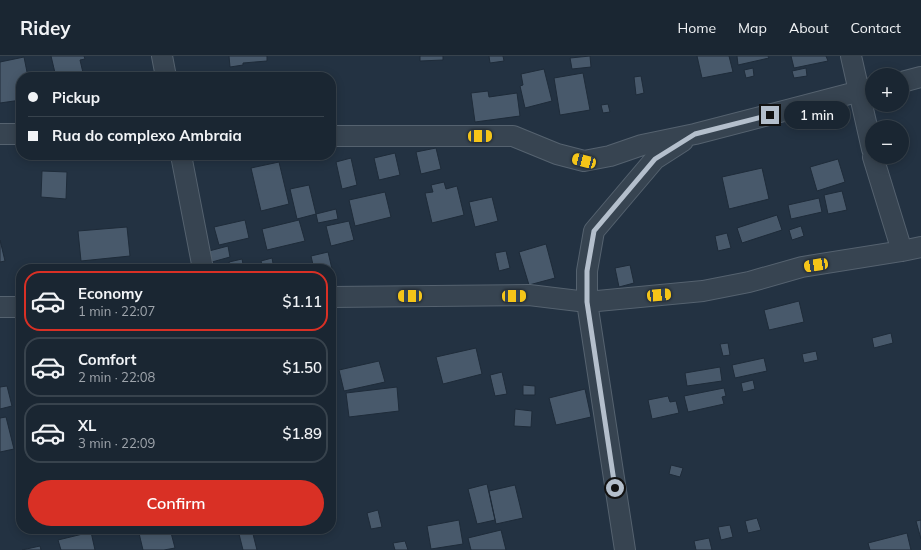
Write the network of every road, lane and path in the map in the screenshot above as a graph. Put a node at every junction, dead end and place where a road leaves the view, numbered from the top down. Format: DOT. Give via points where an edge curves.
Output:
graph roads {
  1 [pos="162,56"];
  2 [pos="851,56"];
  3 [pos="165,72"];
  4 [pos="921,77"];
  5 [pos="909,80"];
  6 [pos="865,90"];
  7 [pos="0,134"];
  8 [pos="16,134"];
  9 [pos="695,134"];
  10 [pos="336,136"];
  11 [pos="182,160"];
  12 [pos="875,164"];
  13 [pos="921,247"];
  14 [pos="902,251"];
  15 [pos="202,264"];
  16 [pos="336,297"];
  17 [pos="587,302"];
  18 [pos="16,306"];
  19 [pos="0,308"];
  20 [pos="625,550"];
  1 -- 3 [label="street"];
  2 -- 6 [label="street"];
  4 -- 5 [label="street"];
  6 -- 9 [label="street"];
  7 -- 8 [label="street"];
  9 -- 10 [label="street" via="584,161 512,136"];
  9 -- 17 [label="street" via="655,159 594,231 587,271"];
  11 -- 15 [label="street"];
  12 -- 14 [label="street"];
  13 -- 14 [label="street"];
  14 -- 17 [label="street" via="802,267 749,282 703,291"];
  16 -- 17 [label="street" via="528,295"];
  17 -- 20 [label="street"];
  18 -- 19 [label="street"];
}
